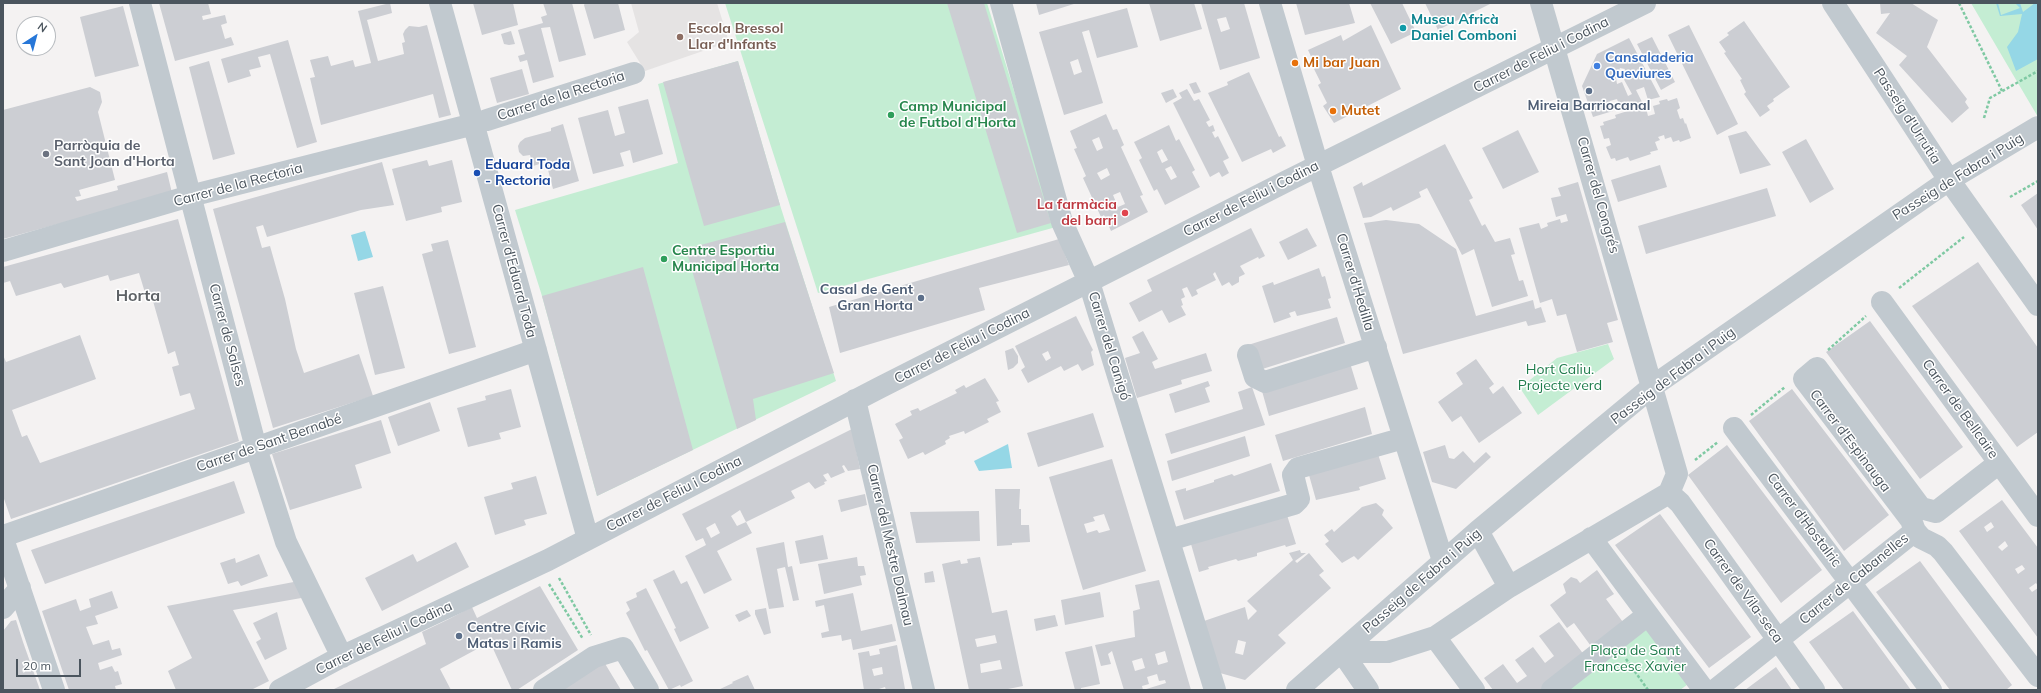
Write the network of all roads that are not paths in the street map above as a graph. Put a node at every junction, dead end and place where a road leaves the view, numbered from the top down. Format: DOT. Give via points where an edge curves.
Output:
graph roads {
  1 [pos="140,3"];
  2 [pos="440,3"];
  3 [pos="1001,3"];
  4 [pos="1270,3"];
  5 [pos="1541,3"];
  6 [pos="1645,3"];
  7 [pos="1833,3"];
  8 [pos="1554,49"];
  9 [pos="634,73"];
  10 [pos="480,122"];
  11 [pos="2038,127"];
  12 [pos="1318,166"];
  13 [pos="1949,180"];
  14 [pos="190,196"];
  15 [pos="3,251"];
  16 [pos="1089,282"];
  17 [pos="1882,302"];
  18 [pos="2038,305"];
  19 [pos="1376,347"];
  20 [pos="536,350"];
  21 [pos="1248,354"];
  22 [pos="1653,386"];
  23 [pos="855,400"];
  24 [pos="1734,428"];
  25 [pos="1404,438"];
  26 [pos="256,448"];
  27 [pos="1999,462"];
  28 [pos="1669,493"];
  29 [pos="2038,516"];
  30 [pos="1916,520"];
  31 [pos="1478,531"];
  32 [pos="3,536"];
  33 [pos="1591,538"];
  34 [pos="3,539"];
  35 [pos="588,539"];
  36 [pos="1169,540"];
  37 [pos="1443,561"];
  38 [pos="1851,582"];
  39 [pos="1509,587"];
  40 [pos="20,588"];
  41 [pos="3,608"];
  42 [pos="1640,621"];
  43 [pos="1434,637"];
  44 [pos="1778,640"];
  45 [pos="1342,652"];
  46 [pos="342,657"];
  47 [pos="2038,676"];
  48 [pos="1363,687"];
  49 [pos="54,690"];
  50 [pos="280,690"];
  51 [pos="544,690"];
  52 [pos="648,690"];
  53 [pos="924,690"];
  54 [pos="1215,690"];
  55 [pos="1297,690"];
  56 [pos="1474,690"];
  57 [pos="1552,690"];
  58 [pos="1704,690"];
  59 [pos="1715,690"];
  60 [pos="1814,690"];
  61 [pos="1931,690"];
  1 -- 14 [label="street, Carrer de Salses"];
  2 -- 10 [label="street, Carrer d'Eduard Toda"];
  3 -- 16 [label="street, Carrer del Canigó" via="1062,222"];
  4 -- 12 [label="street, Carrer d'Hedilla"];
  5 -- 8 [label="street, Carrer del Congrés"];
  6 -- 8 [label="street, Carrer de Feliu i Codina"];
  7 -- 13 [label="street, Passeig d'Urrutia"];
  8 -- 12 [label="street, Carrer de Feliu i Codina"];
  8 -- 22 [label="street, Carrer del Congrés"];
  9 -- 10 [label="street, Carrer de la Rectoria"];
  10 -- 14 [label="street, Carrer de la Rectoria"];
  10 -- 20 [label="street, Carrer d'Eduard Toda"];
  11 -- 13 [label="street, Passeig de Fabra i Puig"];
  12 -- 16 [label="street, Carrer de Feliu i Codina"];
  12 -- 19 [label="street, Carrer d'Hedilla"];
  13 -- 18 [label="street, Passeig d'Urrutia"];
  13 -- 22 [label="street, Passeig de Fabra i Puig"];
  14 -- 15 [label="street, Carrer de la Rectoria"];
  14 -- 26 [label="street, Carrer de Salses"];
  16 -- 23 [label="street, Carrer de Feliu i Codina"];
  16 -- 36 [label="street, Carrer del Canigó"];
  17 -- 27 [label="street, Carrer de Bellcaire"];
  19 -- 21 [label="street" via="1265,382 1255,377"];
  19 -- 25 [label="street, Carrer d'Hedilla"];
  20 -- 26 [label="street, Carrer de Sant Bernabé"];
  20 -- 35 [label="street, Carrer d'Eduard Toda"];
  22 -- 28 [label="street, Carrer del Congrés" via="1678,474"];
  22 -- 31 [label="street, Passeig de Fabra i Puig"];
  23 -- 35 [label="street, Carrer de Feliu i Codina"];
  23 -- 53 [label="street, Carrer del Mestre Dalmau"];
  24 -- 38 [label="street, Carrer d'Hostalric"];
  25 -- 36 [label="street" via="1298,468 1293,475 1300,499 1294,504"];
  25 -- 37 [label="street, Carrer d'Hedilla"];
  26 -- 32 [label="street, Carrer de Sant Bernabé"];
  26 -- 46 [label="street, Carrer de Salses" via="286,542"];
  27 -- 29 [label="street, Carrer de Bellcaire"];
  27 -- 30 [label="street" via="1936,512"];
  28 -- 33 [label="street"];
  28 -- 44 [label="street, Carrer de Vila-seca" via="1680,503"];
  30 -- 30 [label="street, Carrer d'Espinauga" via="1817,368 1804,379"];
  30 -- 38 [label="street, Carrer de Cabanelles"];
  30 -- 47 [label="street, Carrer d'Espinauga" via="1921,538 1943,552"];
  31 -- 37 [label="street, Passeig de Fabra i Puig"];
  31 -- 39 [label="street"];
  33 -- 39 [label="street"];
  33 -- 58 [label="street"];
  34 -- 40 [label="street"];
  35 -- 46 [label="street, Carrer de Feliu i Codina" via="547,569"];
  36 -- 54 [label="street, Carrer del Canigó"];
  37 -- 45 [label="street, Passeig de Fabra i Puig"];
  38 -- 44 [label="street, Carrer de Cabanelles"];
  38 -- 61 [label="street, Carrer d'Hostalric"];
  39 -- 43 [label="street"];
  40 -- 41 [label="street"];
  40 -- 49 [label="street"];
  42 -- 57 [label="street"];
  43 -- 45 [label="street" via="1388,652"];
  43 -- 56 [label="street"];
  44 -- 59 [label="street, Carrer de Cabanelles"];
  44 -- 60 [label="street, Carrer de Vila-seca"];
  45 -- 48 [label="street"];
  45 -- 55 [label="street, Passeig de Fabra i Puig"];
  46 -- 50 [label="street, Carrer de Feliu i Codina"];
  51 -- 52 [label="street" via="594,657 623,648"];
}
